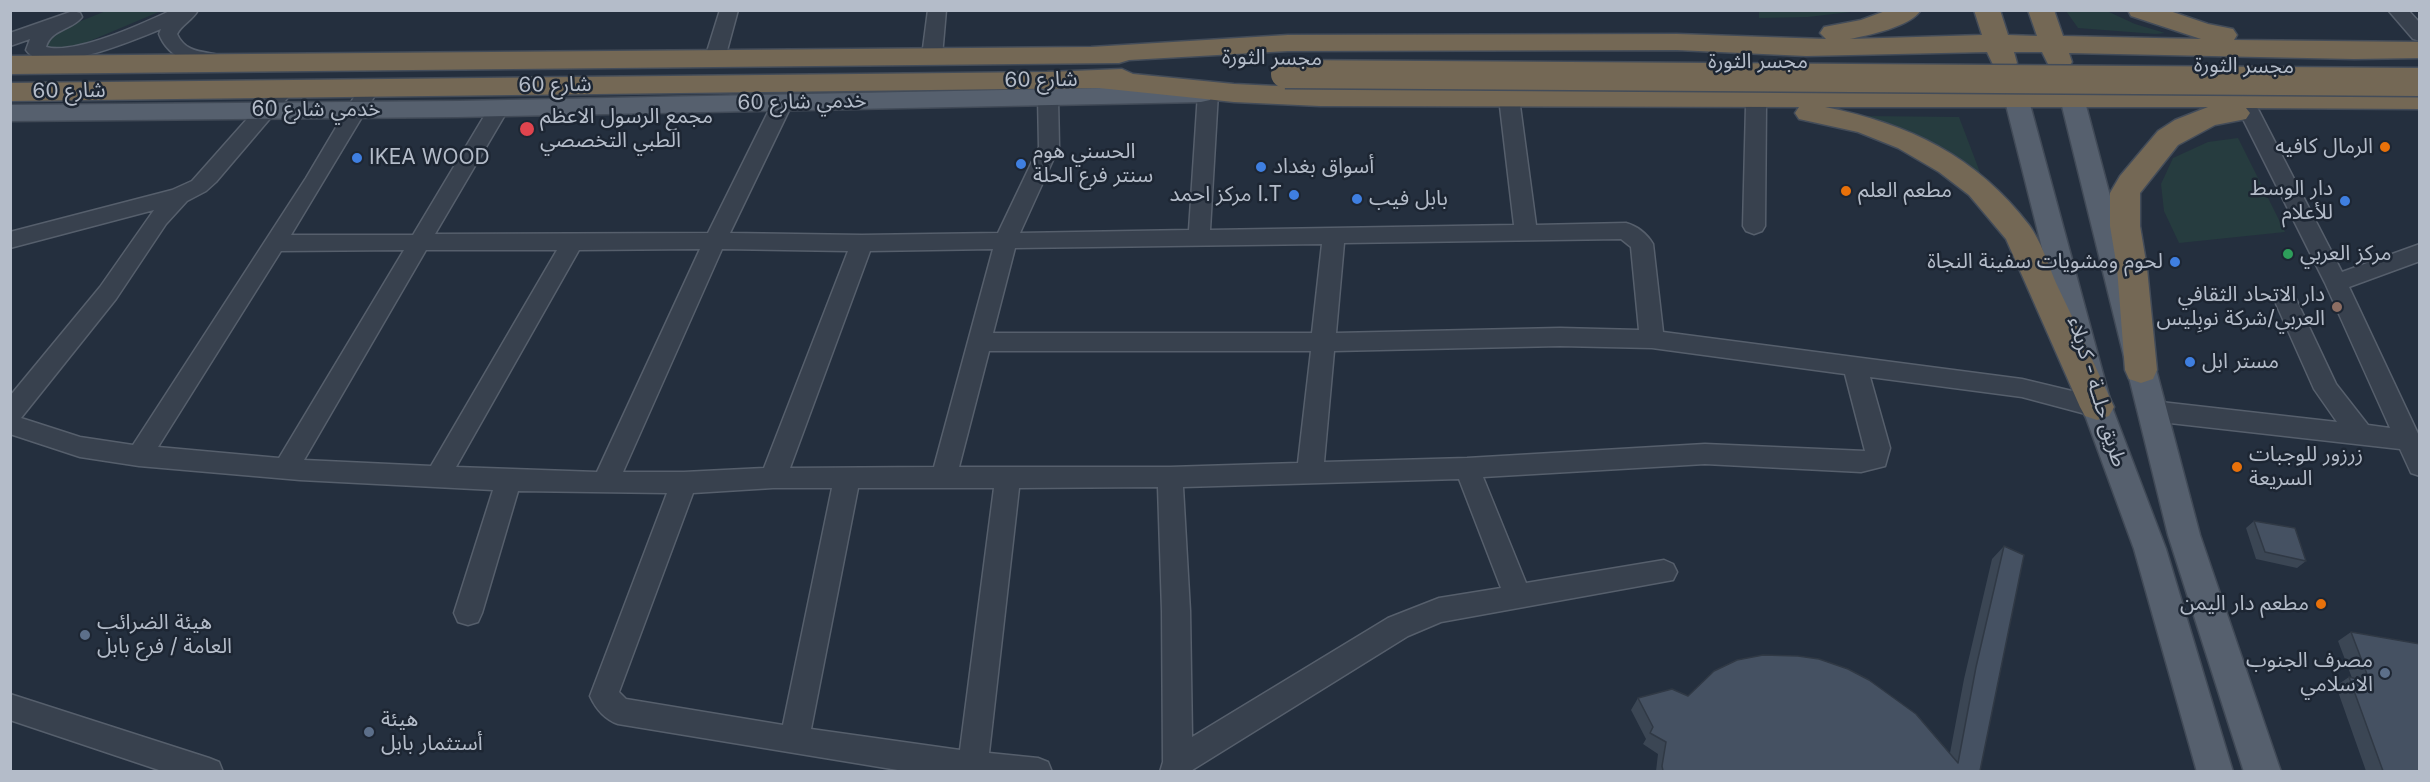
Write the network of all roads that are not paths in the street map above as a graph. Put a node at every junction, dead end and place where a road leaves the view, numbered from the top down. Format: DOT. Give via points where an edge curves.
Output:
graph roads {
  1 [pos="191,10"];
  2 [pos="729,10"];
  3 [pos="937,10"];
  4 [pos="1908,10"];
  5 [pos="1987,10"];
  6 [pos="2041,10"];
  7 [pos="2140,10"];
  8 [pos="2397,11"];
  9 [pos="2420,11"];
  10 [pos="80,14"];
  11 [pos="2420,35"];
  12 [pos="10,40"];
  13 [pos="1677,42"];
  14 [pos="1997,44"];
  15 [pos="2053,45"];
  16 [pos="2193,47"];
  17 [pos="1806,48"];
  18 [pos="2420,50"];
  19 [pos="2354,51"];
  20 [pos="932,56"];
  21 [pos="715,58"];
  22 [pos="230,63"];
  23 [pos="10,65"];
  24 [pos="1097,66"];
  25 [pos="1285,67"];
  26 [pos="2420,68"];
  27 [pos="2420,82"];
  28 [pos="370,87"];
  29 [pos="286,88"];
  30 [pos="10,92"];
  31 [pos="1208,93"];
  32 [pos="1234,93"];
  33 [pos="1048,97"];
  34 [pos="2016,97"];
  35 [pos="1509,98"];
  36 [pos="1829,98"];
  37 [pos="2072,98"];
  38 [pos="1694,99"];
  39 [pos="2420,100"];
  40 [pos="783,102"];
  41 [pos="1756,106"];
  42 [pos="2245,106"];
  43 [pos="499,108"];
  44 [pos="356,110"];
  45 [pos="265,111"];
  46 [pos="10,113"];
  47 [pos="178,196"];
  48 [pos="1754,226"];
  49 [pos="1526,231"];
  50 [pos="1334,235"];
  51 [pos="1199,237"];
  52 [pos="10,240"];
  53 [pos="1006,240"];
  54 [pos="715,241"];
  55 [pos="572,242"];
  56 [pos="273,243"];
  57 [pos="419,243"];
  58 [pos="862,243"];
  59 [pos="2420,252"];
  60 [pos="2336,283"];
  61 [pos="2284,297"];
  62 [pos="1652,339"];
  63 [pos="980,342"];
  64 [pos="1324,342"];
  65 [pos="1855,366"];
  66 [pos="2141,370"];
  67 [pos="2097,406"];
  68 [pos="2152,411"];
  69 [pos="10,414"];
  70 [pos="10,424"];
  71 [pos="2361,435"];
  72 [pos="2408,440"];
  73 [pos="139,456"];
  74 [pos="2420,466"];
  75 [pos="286,468"];
  76 [pos="1467,468"];
  77 [pos="1310,472"];
  78 [pos="1008,477"];
  79 [pos="1170,477"];
  80 [pos="437,478"];
  81 [pos="773,478"];
  82 [pos="848,478"];
  83 [pos="944,478"];
  84 [pos="508,481"];
  85 [pos="605,483"];
  86 [pos="684,483"];
  87 [pos="2136,512"];
  88 [pos="2180,520"];
  89 [pos="2150,549"];
  90 [pos="2190,553"];
  91 [pos="1664,572"];
  92 [pos="1518,597"];
  93 [pos="468,613"];
  94 [pos="10,707"];
  95 [pos="794,740"];
  96 [pos="973,766"];
  97 [pos="1176,767"];
  98 [pos="209,771"];
  99 [pos="1038,771"];
  100 [pos="2215,771"];
  101 [pos="2263,771"];
  1 -- 10 [label="street" via="80,51 48,56 36,50 42,35"];
  1 -- 22 [label="street" via="173,24 168,34 172,46 183,54"];
  2 -- 21 [label="street"];
  3 -- 20 [label="street"];
  4 -- 13 [label="highway" via="1851,31"];
  5 -- 14 [label="highway, طريق حلــة - كربلاء"];
  6 -- 15 [label="highway"];
  7 -- 19 [label="highway" via="2204,32"];
  8 -- 9 [label="street"];
  8 -- 11 [label="street"];
  10 -- 12 [label="street"];
  13 -- 17 [label="highway"];
  13 -- 24 [label="highway" via="1288,43"];
  14 -- 15 [label="highway"];
  14 -- 17 [label="highway"];
  14 -- 34 [label="highway, طريق حلــة - كربلاء"];
  15 -- 16 [label="highway"];
  15 -- 37 [label="highway"];
  16 -- 19 [label="highway"];
  16 -- 42 [label="highway" via="2178,54 2186,75 2203,89"];
  17 -- 36 [label="highway" via="1834,56 1852,72 1856,84 1850,95"];
  18 -- 19 [label="highway"];
  20 -- 21 [label="highway, شارع 60"];
  20 -- 24 [label="highway, شارع 60"];
  21 -- 22 [label="highway, شارع 60"];
  22 -- 23 [label="highway, شارع 60"];
  24 -- 25 [label="highway, مجسر الثورة"];
  24 -- 28 [label="highway, شارع 60"];
  24 -- 32 [label="highway"];
  25 -- 26 [label="highway, مجسر الثورة"];
  25 -- 27 [label="highway, مجسر الثورة, bridge"];
  28 -- 29 [label="highway, شارع 60"];
  28 -- 44 [label="street"];
  29 -- 30 [label="highway, شارع 60"];
  29 -- 45 [label="street"];
  31 -- 32 [label="main road, خدمي شارع 60"];
  31 -- 33 [label="main road, خدمي شارع 60"];
  31 -- 51 [label="street"];
  32 -- 35 [label="highway"];
  33 -- 40 [label="main road, خدمي شارع 60"];
  33 -- 53 [label="street" via="1049,147"];
  34 -- 36 [label="highway"];
  34 -- 37 [label="highway"];
  34 -- 67 [label="main road, طريق حلــة - كربلاء"];
  35 -- 38 [label="highway"];
  35 -- 49 [label="street"];
  36 -- 38 [label="highway"];
  37 -- 42 [label="highway"];
  37 -- 66 [label="main road"];
  38 -- 41 [label="highway"];
  39 -- 42 [label="highway"];
  40 -- 43 [label="main road, خدمي شارع 60"];
  40 -- 54 [label="street"];
  41 -- 48 [label="street"];
  41 -- 67 [label="highway" via="1864,123 1908,141 1979,188 2019,234"];
  42 -- 60 [label="street"];
  42 -- 66 [label="highway" via="2210,116 2168,138 2125,193"];
  43 -- 44 [label="main road, خدمي شارع 60"];
  43 -- 57 [label="street"];
  44 -- 45 [label="main road, خدمي شارع 60"];
  44 -- 56 [label="street"];
  45 -- 46 [label="main road, خدمي شارع 60"];
  45 -- 47 [label="street" via="209,177"];
  47 -- 52 [label="street"];
  47 -- 69 [label="street" via="108,293"];
  49 -- 50 [label="street"];
  49 -- 62 [label="street" via="1626,231 1636,237 1642,244"];
  50 -- 51 [label="street"];
  50 -- 64 [label="street"];
  51 -- 53 [label="street"];
  53 -- 58 [label="street"];
  53 -- 63 [label="street"];
  54 -- 55 [label="street"];
  54 -- 58 [label="street"];
  54 -- 85 [label="street"];
  55 -- 57 [label="street"];
  55 -- 80 [label="street"];
  56 -- 57 [label="street"];
  56 -- 73 [label="street"];
  57 -- 75 [label="street"];
  58 -- 81 [label="street"];
  59 -- 60 [label="street"];
  60 -- 72 [label="street"];
  61 -- 71 [label="street" via="2326,389"];
  62 -- 64 [label="street"];
  62 -- 65 [label="street"];
  63 -- 64 [label="street"];
  63 -- 83 [label="street"];
  64 -- 77 [label="street"];
  65 -- 67 [label="street" via="2022,388"];
  65 -- 76 [label="street" via="1878,448 1876,459 1861,462 1706,454"];
  66 -- 68 [label="main road"];
  67 -- 87 [label="main road, طريق حلــة - كربلاء"];
  68 -- 71 [label="street"];
  68 -- 88 [label="main road"];
  70 -- 73 [label="street" via="80,447"];
  71 -- 72 [label="street"];
  72 -- 74 [label="street"];
  73 -- 75 [label="street"];
  75 -- 80 [label="street"];
  76 -- 77 [label="street"];
  76 -- 92 [label="street"];
  77 -- 79 [label="street"];
  78 -- 79 [label="street"];
  78 -- 83 [label="street"];
  78 -- 96 [label="street"];
  79 -- 97 [label="street" via="1176,610"];
  80 -- 84 [label="street"];
  81 -- 82 [label="street"];
  81 -- 86 [label="street"];
  82 -- 83 [label="street"];
  82 -- 95 [label="street"];
  84 -- 85 [label="street"];
  84 -- 93 [label="street"];
  85 -- 86 [label="street"];
  86 -- 95 [label="street" via="604,696 618,711"];
  87 -- 88 [label="main road" via="2159,521"];
  87 -- 89 [label="main road, طريق حلــة - كربلاء"];
  88 -- 90 [label="main road"];
  89 -- 90 [label="main road" via="2164,546"];
  89 -- 100 [label="main road, طريق حلــة - كربلاء"];
  90 -- 101 [label="main road"];
  91 -- 92 [label="street"];
  92 -- 97 [label="street" via="1439,610 1398,627"];
  94 -- 98 [label="street"];
  95 -- 96 [label="street"];
  96 -- 99 [label="street"];
}
